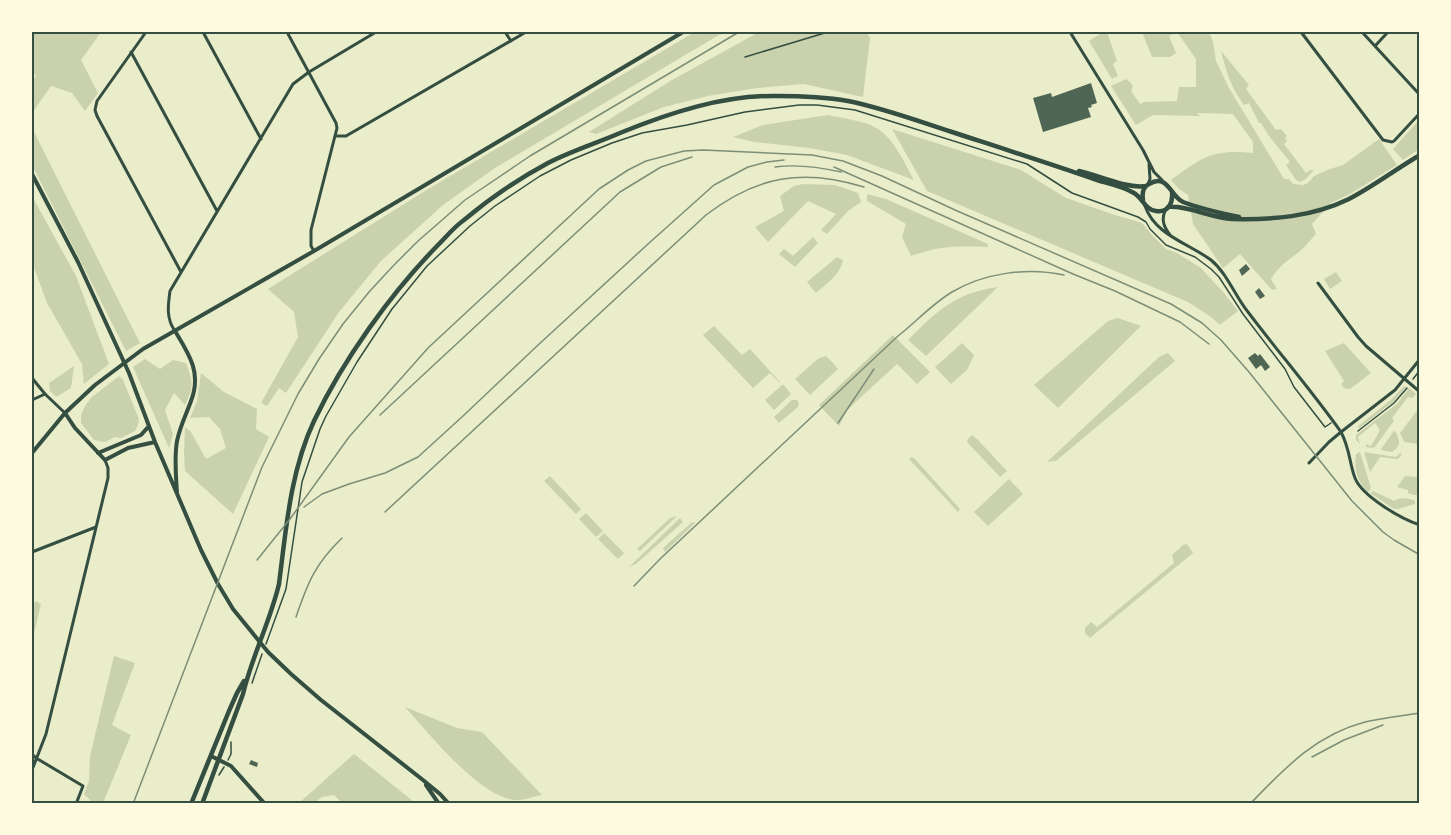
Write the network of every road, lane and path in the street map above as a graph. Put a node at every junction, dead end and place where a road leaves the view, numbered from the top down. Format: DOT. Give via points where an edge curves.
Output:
graph roads {
  1 [pos="146,32"];
  2 [pos="203,32"];
  3 [pos="287,32"];
  4 [pos="376,32"];
  5 [pos="505,32"];
  6 [pos="526,32"];
  7 [pos="683,32"];
  8 [pos="828,32"];
  9 [pos="1070,32"];
  10 [pos="1301,32"];
  11 [pos="1362,32"];
  12 [pos="1388,32"];
  13 [pos="511,42"];
  14 [pos="1375,46"];
  15 [pos="131,52"];
  16 [pos="745,57"];
  17 [pos="309,72"];
  18 [pos="1419,95"];
  19 [pos="1419,113"];
  20 [pos="335,136"];
  21 [pos="261,139"];
  22 [pos="1419,154"];
  23 [pos="1149,163"];
  24 [pos="1061,166"];
  25 [pos="32,174"];
  26 [pos="1165,183"];
  27 [pos="1147,185"];
  28 [pos="1172,192"];
  29 [pos="1144,204"];
  30 [pos="1167,208"];
  31 [pos="217,211"];
  32 [pos="1251,219"];
  33 [pos="1172,236"];
  34 [pos="314,251"];
  35 [pos="181,272"];
  36 [pos="1318,283"];
  37 [pos="175,331"];
  38 [pos="1419,359"];
  39 [pos="1419,370"];
  40 [pos="32,378"];
  41 [pos="1403,379"];
  42 [pos="1410,384"];
  43 [pos="1419,392"];
  44 [pos="45,393"];
  45 [pos="32,400"];
  46 [pos="65,413"];
  47 [pos="1334,421"];
  48 [pos="149,425"];
  49 [pos="1358,431"];
  50 [pos="1341,432"];
  51 [pos="155,442"];
  52 [pos="32,453"];
  53 [pos="98,453"];
  54 [pos="105,460"];
  55 [pos="1308,463"];
  56 [pos="178,496"];
  57 [pos="1419,525"];
  58 [pos="96,527"];
  59 [pos="32,552"];
  60 [pos="271,630"];
  61 [pos="247,676"];
  62 [pos="32,754"];
  63 [pos="231,754"];
  64 [pos="211,756"];
  65 [pos="36,758"];
  66 [pos="219,759"];
  67 [pos="226,762"];
  68 [pos="32,770"];
  69 [pos="216,778"];
  70 [pos="423,780"];
  71 [pos="76,804"];
  72 [pos="191,804"];
  73 [pos="202,804"];
  74 [pos="265,804"];
  75 [pos="440,804"];
  76 [pos="449,804"];
  1 -- 15 [label="street"];
  2 -- 21 [label="street"];
  3 -- 17 [label="street"];
  4 -- 17 [label="street"];
  5 -- 13 [label="street"];
  6 -- 13 [label="street"];
  7 -- 34 [label="main road"];
  8 -- 16 [label="path"];
  9 -- 23 [label="street"];
  10 -- 19 [label="street" via="1385,141 1392,142"];
  11 -- 14 [label="street"];
  12 -- 14 [label="street"];
  13 -- 20 [label="street" via="346,136"];
  14 -- 18 [label="street"];
  15 -- 31 [label="street"];
  15 -- 35 [label="street" via="97,101 95,110"];
  17 -- 20 [label="street" via="336,123"];
  17 -- 21 [label="street" via="293,84"];
  20 -- 34 [label="street" via="311,230"];
  21 -- 31 [label="street"];
  22 -- 32 [label="main road" via="1337,205 1299,216"];
  23 -- 26 [label="street"];
  23 -- 27 [label="street"];
  24 -- 27 [label="main road" via="1130,185"];
  24 -- 29 [label="main road" via="1133,192"];
  24 -- 61 [label="main road" via="867,105 771,96 729,100 638,126 549,163 508,188 462,221 391,299 346,362 314,421 291,495 279,585"];
  25 -- 48 [label="main road" via="129,373"];
  26 -- 27 [label="main road"];
  26 -- 28 [label="main road"];
  27 -- 29 [label="main road" via="1142,194"];
  28 -- 30 [label="main road"];
  28 -- 32 [label="main road" via="1183,202"];
  29 -- 30 [label="main road" via="1155,211"];
  29 -- 33 [label="street" via="1158,226"];
  30 -- 32 [label="main road" via="1218,218"];
  30 -- 33 [label="street" via="1164,224"];
  31 -- 35 [label="street"];
  33 -- 47 [label="street" via="1213,262"];
  34 -- 37 [label="main road"];
  35 -- 37 [label="street" via="168,302 169,321"];
  36 -- 41 [label="street" via="1358,338"];
  37 -- 46 [label="main road" via="143,349"];
  37 -- 56 [label="main road" via="191,359 196,379 177,443"];
  38 -- 41 [label="street"];
  39 -- 42 [label="path"];
  40 -- 44 [label="street"];
  41 -- 42 [label="street"];
  41 -- 50 [label="street" via="1386,398"];
  42 -- 43 [label="street"];
  42 -- 49 [label="path" via="1394,403"];
  44 -- 45 [label="street"];
  44 -- 46 [label="street"];
  46 -- 52 [label="main road"];
  46 -- 53 [label="main road"];
  47 -- 50 [label="street"];
  47 -- 60 [label="path" via="1324,427 1219,277 1196,257 1166,245 1138,217 1072,194 1027,164 855,110 799,105 745,112 642,133 571,160 495,206 427,266 357,362 320,429 302,482 286,589"];
  48 -- 51 [label="main road"];
  48 -- 53 [label="main road" via="141,435"];
  50 -- 55 [label="street"];
  50 -- 57 [label="street" via="1355,479 1363,492"];
  51 -- 54 [label="main road" via="128,448"];
  51 -- 56 [label="main road"];
  53 -- 54 [label="main road"];
  54 -- 58 [label="street" via="108,478"];
  56 -- 70 [label="main road" via="218,584 268,652 321,700"];
  58 -- 59 [label="street"];
  58 -- 65 [label="street" via="46,734"];
  61 -- 64 [label="main road"];
  61 -- 66 [label="main road"];
  62 -- 65 [label="street"];
  63 -- 67 [label="path"];
  64 -- 66 [label="main road"];
  64 -- 72 [label="main road"];
  65 -- 68 [label="street"];
  65 -- 71 [label="street" via="83,786"];
  66 -- 67 [label="main road"];
  66 -- 73 [label="main road"];
  67 -- 69 [label="path"];
  67 -- 74 [label="main road"];
  70 -- 75 [label="main road"];
  70 -- 76 [label="main road"];
}
